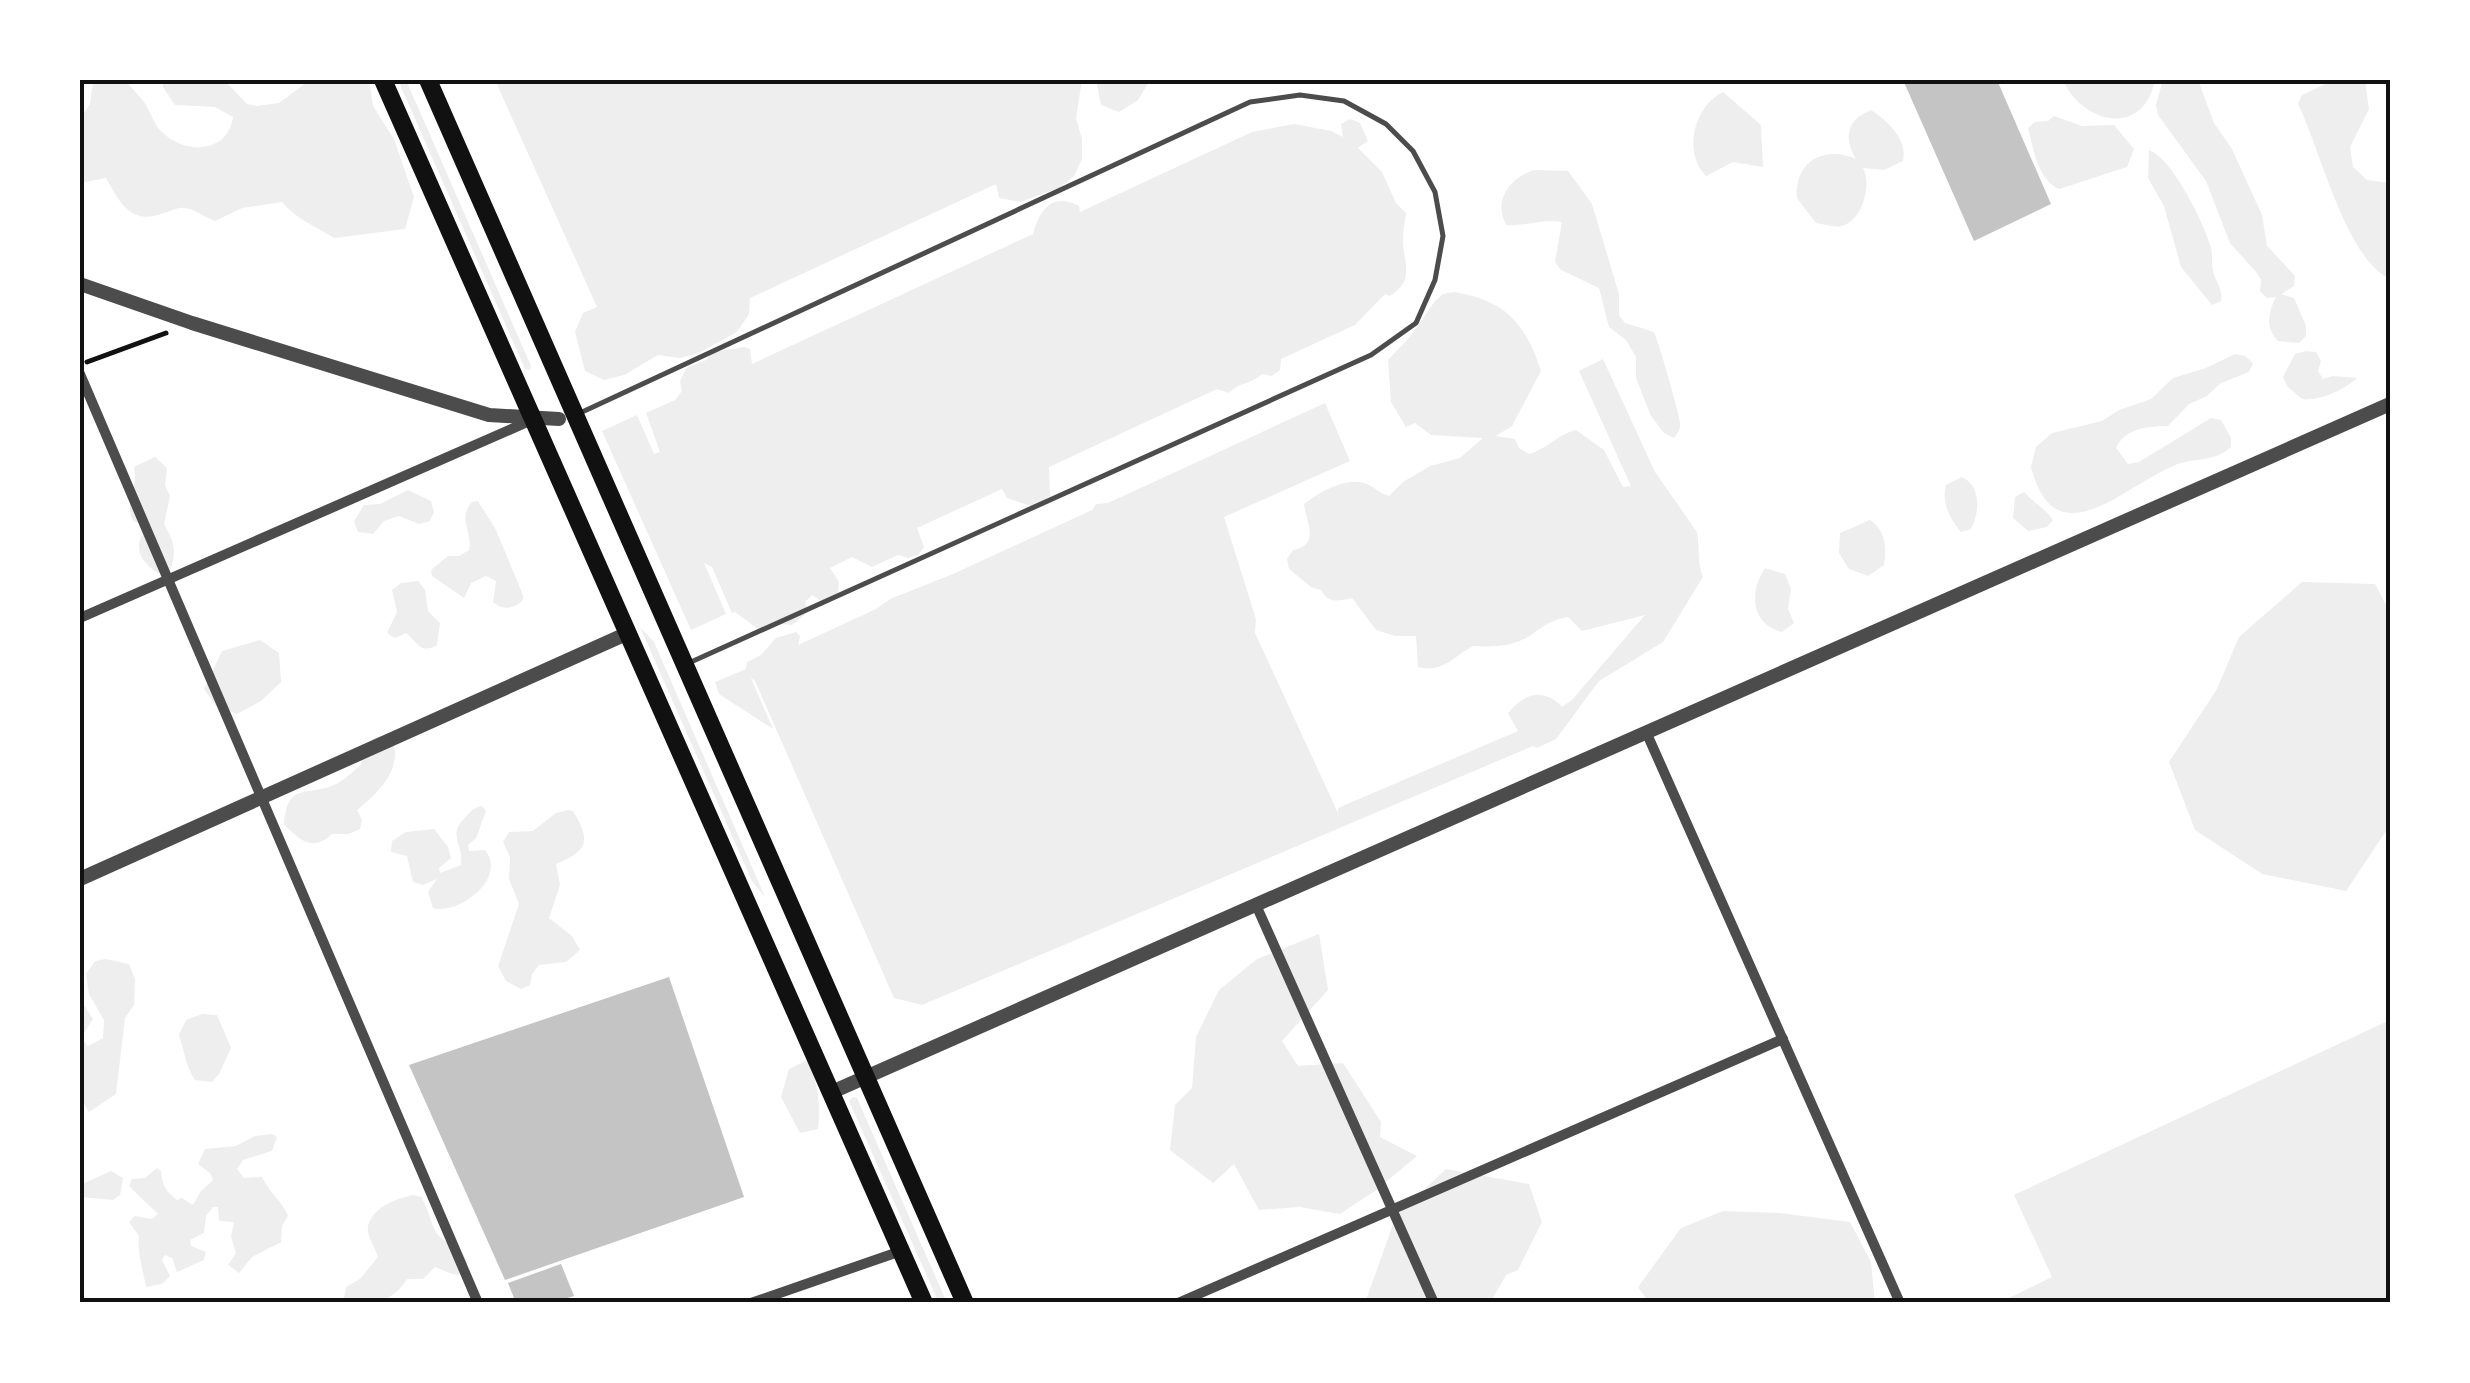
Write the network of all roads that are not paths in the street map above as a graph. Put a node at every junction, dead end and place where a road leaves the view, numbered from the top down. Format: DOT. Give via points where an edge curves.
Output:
graph roads {
  1 [pos="384,80"];
  2 [pos="428,80"];
  3 [pos="80,284"];
  4 [pos="80,374"];
  5 [pos="2390,404"];
  6 [pos="568,416"];
  7 [pos="533,419"];
  8 [pos="170,579"];
  9 [pos="80,618"];
  10 [pos="626,634"];
  11 [pos="683,665"];
  12 [pos="1647,734"];
  13 [pos="260,799"];
  14 [pos="80,879"];
  15 [pos="1256,905"];
  16 [pos="1783,1040"];
  17 [pos="865,1078"];
  18 [pos="832,1092"];
  19 [pos="1391,1210"];
  20 [pos="901,1251"];
  21 [pos="478,1303"];
  22 [pos="751,1303"];
  23 [pos="924,1303"];
  24 [pos="965,1303"];
  25 [pos="1178,1303"];
  26 [pos="1434,1303"];
  27 [pos="1900,1303"];
  1 -- 7 [label="main road"];
  2 -- 6 [label="main road"];
  3 -- 7 [label="street" via="489,415"];
  4 -- 8 [label="street"];
  5 -- 12 [label="street"];
  6 -- 7 [label="street"];
  6 -- 11 [label="main road"];
  6 -- 11 [label="lane" via="1250,102 1300,95 1344,101 1386,124 1413,151 1435,192 1443,236 1435,280 1416,323 1371,354"];
  7 -- 8 [label="street"];
  7 -- 10 [label="main road"];
  8 -- 9 [label="street"];
  8 -- 13 [label="street"];
  10 -- 13 [label="street"];
  10 -- 18 [label="main road"];
  11 -- 17 [label="main road"];
  12 -- 15 [label="street"];
  12 -- 16 [label="street"];
  13 -- 14 [label="street"];
  13 -- 21 [label="street"];
  15 -- 17 [label="street"];
  15 -- 19 [label="street"];
  16 -- 19 [label="street"];
  16 -- 27 [label="street"];
  17 -- 18 [label="street"];
  17 -- 24 [label="main road"];
  18 -- 20 [label="main road"];
  19 -- 25 [label="street"];
  19 -- 26 [label="street"];
  20 -- 22 [label="street"];
  20 -- 23 [label="main road"];
}
